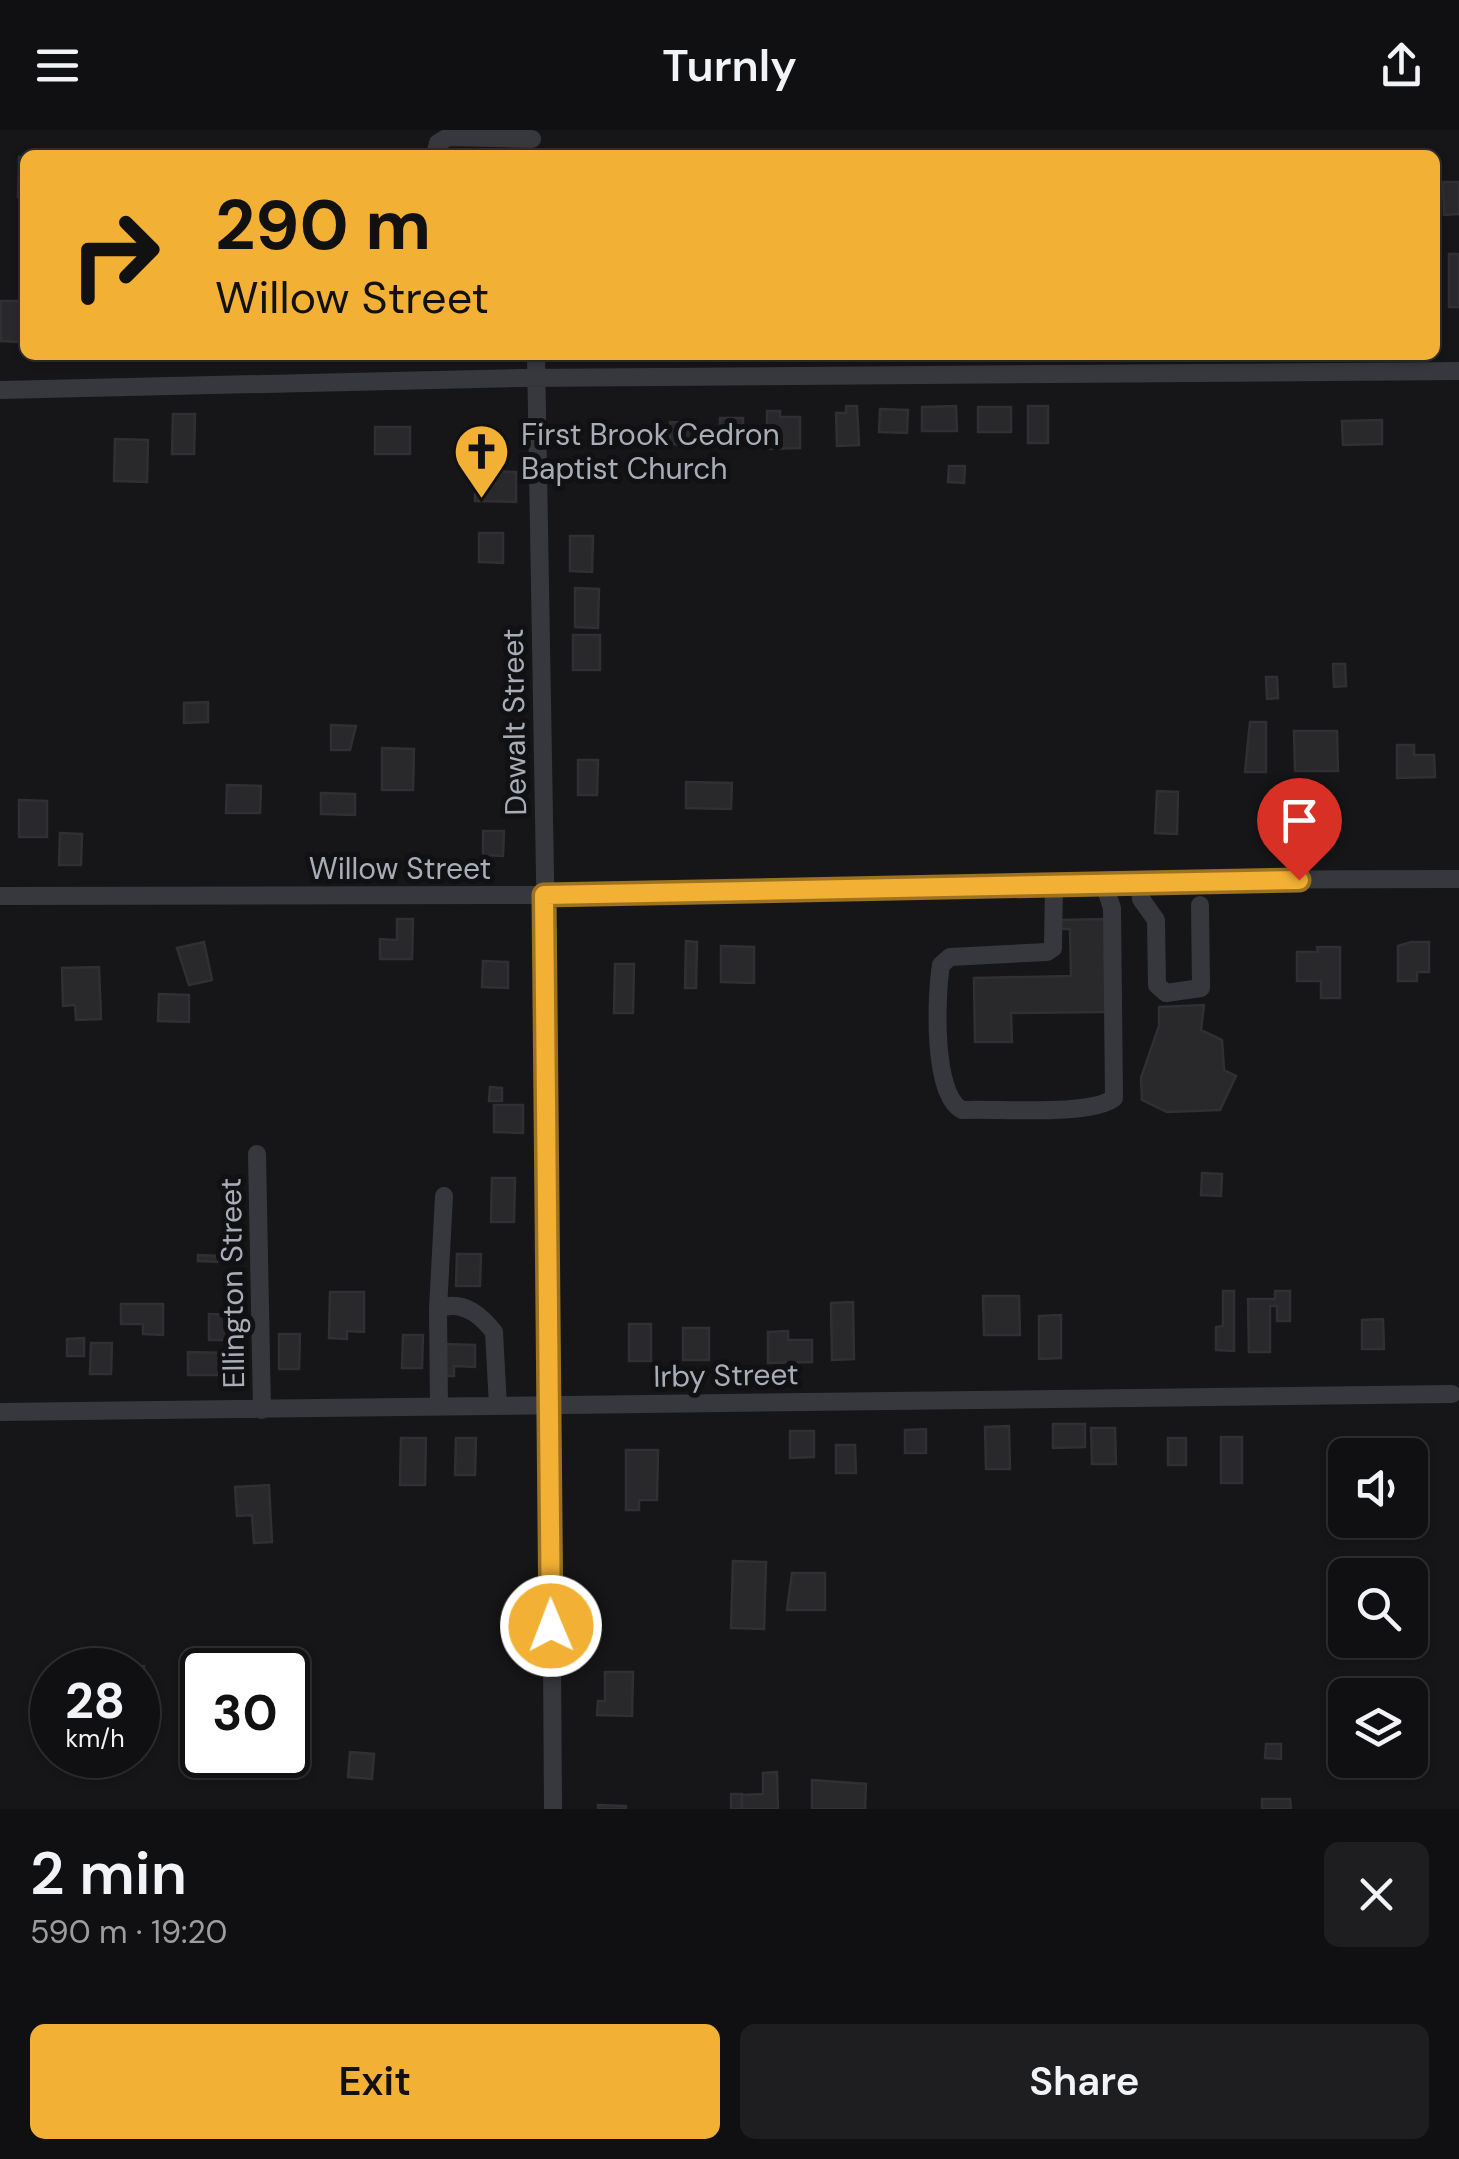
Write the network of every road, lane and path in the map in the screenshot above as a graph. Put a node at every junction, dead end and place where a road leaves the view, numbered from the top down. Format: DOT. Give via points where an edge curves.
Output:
graph roads {
  1 [pos="532,142"];
  2 [pos="436,150"];
  3 [pos="536,360"];
  4 [pos="1459,371"];
  5 [pos="536,378"];
  6 [pos="0,390"];
  7 [pos="1459,879"];
  8 [pos="1139,880"];
  9 [pos="1103,881"];
  10 [pos="1054,882"];
  11 [pos="544,895"];
  12 [pos="0,896"];
  13 [pos="1200,904"];
  14 [pos="257,1154"];
  15 [pos="444,1196"];
  16 [pos="438,1309"];
  17 [pos="1452,1394"];
  18 [pos="498,1406"];
  19 [pos="548,1406"];
  20 [pos="439,1407"];
  21 [pos="262,1410"];
  22 [pos="0,1412"];
  23 [pos="553,1809"];
  1 -- 2 [label="street" via="448,137"];
  3 -- 5 [label="street, Dewalt Street"];
  4 -- 5 [label="street"];
  5 -- 6 [label="street"];
  5 -- 11 [label="street, Dewalt Street"];
  7 -- 8 [label="street, Willow Street"];
  8 -- 9 [label="street, Willow Street"];
  8 -- 13 [label="street" via="1141,899 1156,920 1157,985 1166,993 1201,988"];
  9 -- 10 [label="street, Willow Street"];
  9 -- 10 [label="street" via="1112,908 1114,1098 1106,1104 962,1110 949,1101 938,1070 941,964 950,957 1048,952"];
  10 -- 11 [label="street, Willow Street"];
  11 -- 12 [label="street, Willow Street"];
  11 -- 19 [label="street, Dewalt Street"];
  14 -- 21 [label="street, Ellington Street"];
  15 -- 16 [label="street"];
  16 -- 18 [label="street" via="463,1307 494,1332"];
  16 -- 20 [label="street"];
  17 -- 19 [label="street, Irby Street"];
  18 -- 19 [label="street, Irby Street"];
  18 -- 20 [label="street, Irby Street"];
  19 -- 23 [label="street, Dewalt Street"];
  20 -- 21 [label="street, Irby Street"];
  21 -- 22 [label="street, Irby Street"];
}
